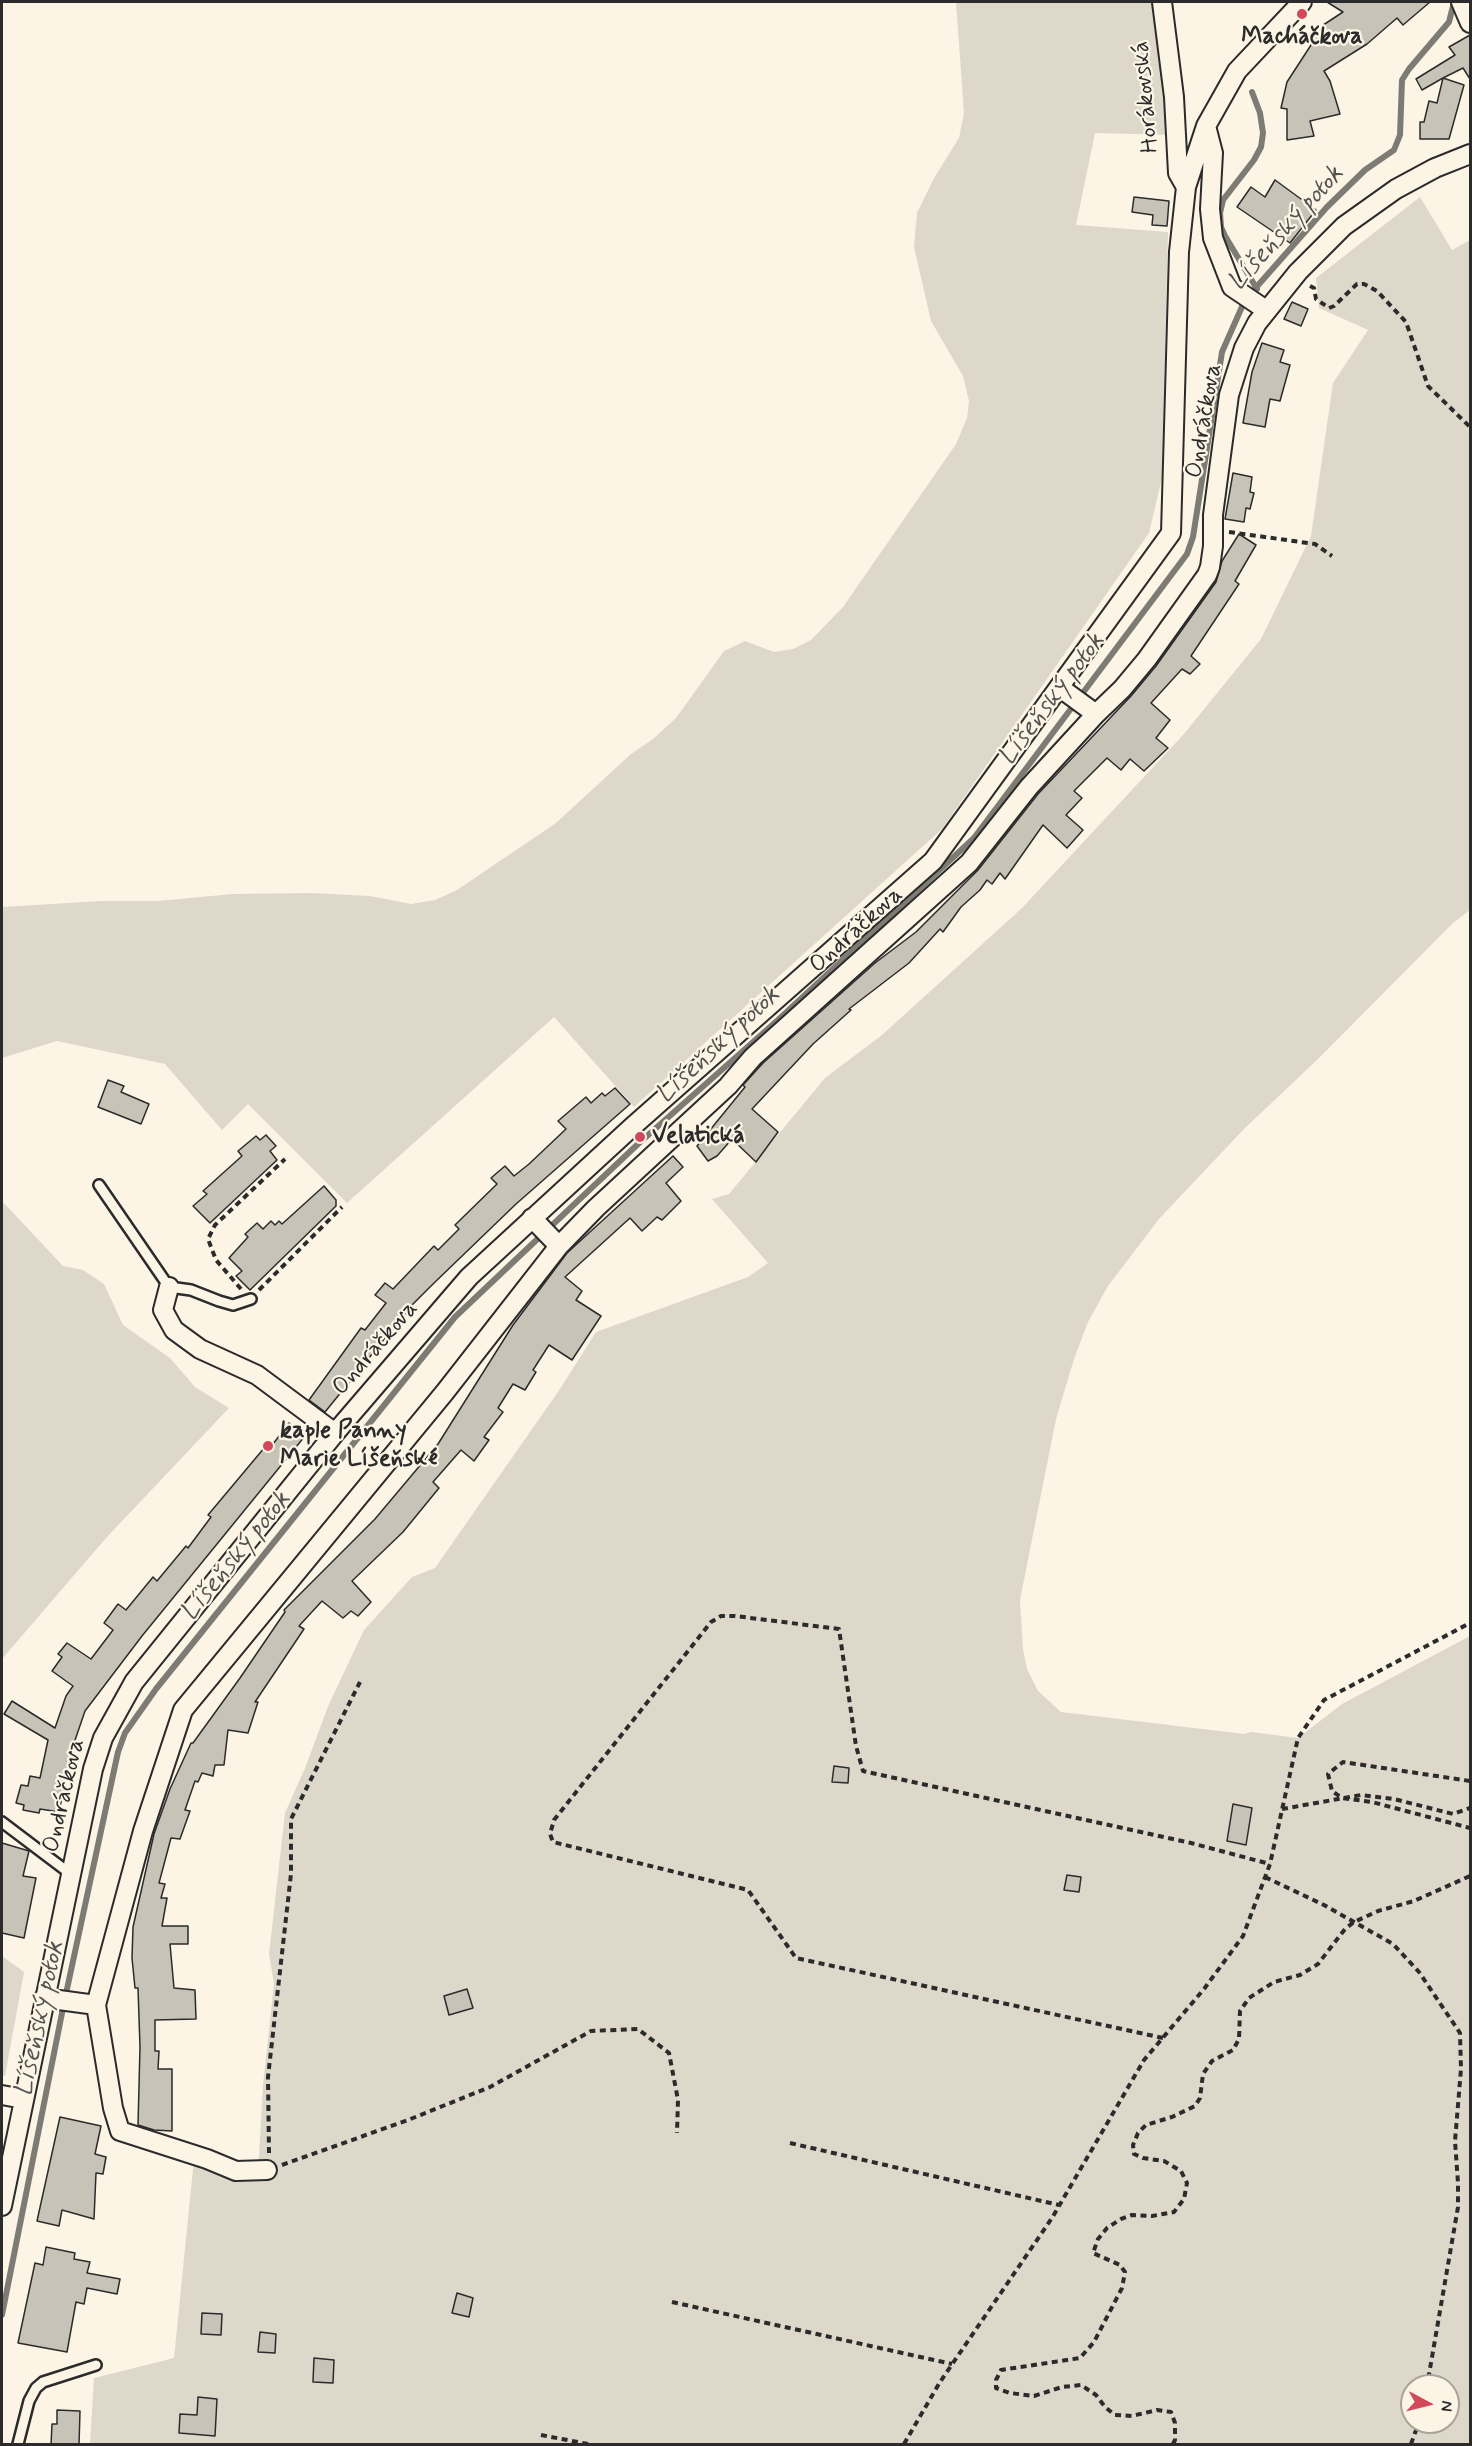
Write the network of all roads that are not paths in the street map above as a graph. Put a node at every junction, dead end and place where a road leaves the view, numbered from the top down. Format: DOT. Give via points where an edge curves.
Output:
graph roads {
  1 [pos="1162,2"];
  2 [pos="1302,2"];
  3 [pos="1462,2"];
  4 [pos="1470,22"];
  5 [pos="1206,126"];
  6 [pos="1470,154"];
  7 [pos="1186,187"];
  8 [pos="1261,307"];
  9 [pos="1077,700"];
  10 [pos="99,1185"];
  11 [pos="546,1232"];
  12 [pos="169,1287"];
  13 [pos="251,1299"];
  14 [pos="335,1432"];
  15 [pos="2,1822"];
  16 [pos="72,1875"];
  17 [pos="51,1999"];
  18 [pos="96,2005"];
  19 [pos="2,2095"];
  20 [pos="23,2098"];
  21 [pos="267,2170"];
  22 [pos="2,2206"];
  23 [pos="96,2365"];
  24 [pos="18,2445"];
  1 -- 7 [label="street, Horákovská" via="1174,98 1178,173"];
  2 -- 5 [label="street, Ondráčkova" via="1237,71"];
  3 -- 4 [label="street"];
  5 -- 7 [label="street, Ondráčkova"];
  5 -- 8 [label="street" via="1213,153 1213,238 1224,271 1236,291"];
  6 -- 8 [label="street, Ondráčkova" via="1435,168 1378,201 1344,226"];
  7 -- 9 [label="street, Ondráčkova" via="1179,252 1171,533"];
  8 -- 9 [label="street, Ondráčkova" via="1232,383 1218,471 1213,554 1207,575 1122,689"];
  9 -- 11 [label="street, Ondráčkova" via="933,861"];
  9 -- 11 [label="street, Ondráčkova" via="1029,787 969,862 753,1057 728,1086 596,1208"];
  10 -- 12 [label="lane"];
  11 -- 14 [label="street, Ondráčkova" via="469,1277"];
  11 -- 18 [label="street, Ondráčkova" via="444,1392 183,1710 143,1831"];
  12 -- 13 [label="lane" via="191,1290 233,1305"];
  12 -- 14 [label="street" via="163,1310 174,1330 200,1349 256,1375"];
  14 -- 16 [label="street, Ondráčkova" via="148,1663 121,1703 99,1750"];
  15 -- 16 [label="lane"];
  16 -- 17 [label="street, Ondráčkova"];
  17 -- 18 [label="street"];
  17 -- 20 [label="street, Ondráčkova"];
  18 -- 21 [label="street, Ondráčkova" via="120,2131 236,2171"];
  19 -- 20 [label="street"];
  20 -- 22 [label="street, Ondráčkova"];
  23 -- 24 [label="lane" via="42,2382 36,2388"];
}
